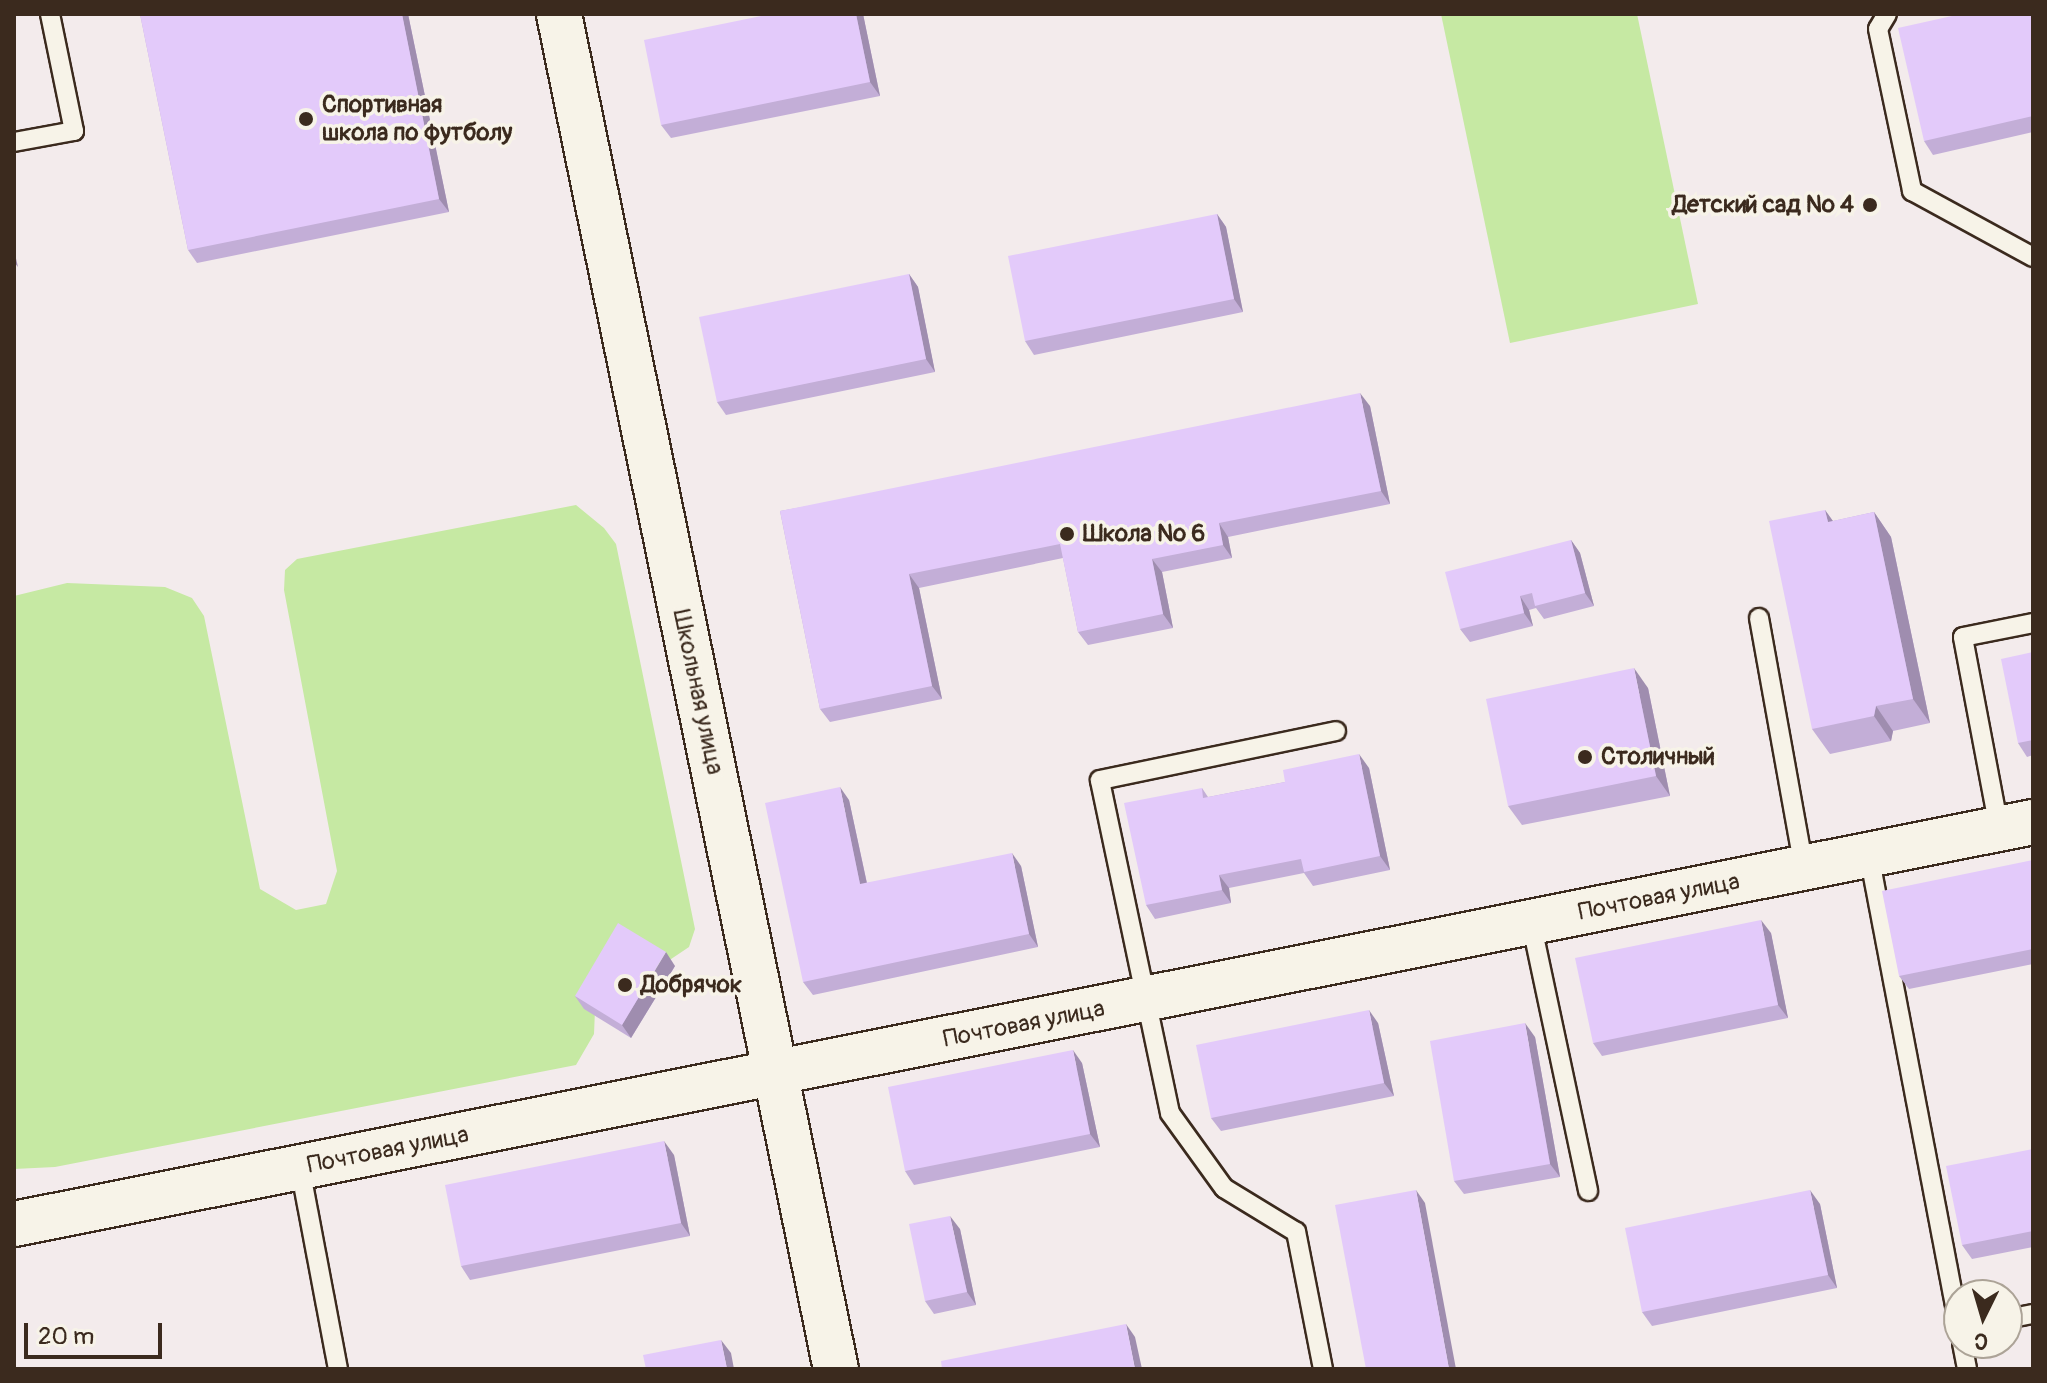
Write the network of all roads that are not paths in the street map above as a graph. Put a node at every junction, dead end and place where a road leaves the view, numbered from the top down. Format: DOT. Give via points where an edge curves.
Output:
graph roads {
  1 [pos="50,14"];
  2 [pos="559,14"];
  3 [pos="1887,14"];
  4 [pos="14,142"];
  5 [pos="2033,257"];
  6 [pos="1759,618"];
  7 [pos="2033,623"];
  8 [pos="1336,731"];
  9 [pos="2016,825"];
  10 [pos="1869,855"];
  11 [pos="1804,868"];
  12 [pos="1531,922"];
  13 [pos="1145,999"];
  14 [pos="776,1073"];
  15 [pos="300,1167"];
  16 [pos="1588,1191"];
  17 [pos="14,1224"];
  18 [pos="1950,1279"];
  19 [pos="338,1369"];
  20 [pos="836,1369"];
  21 [pos="1323,1369"];
  1 -- 4 [label="lane" via="74,131"];
  2 -- 14 [label="street, Школьная улица"];
  3 -- 5 [label="lane" via="1878,29 1912,191"];
  6 -- 11 [label="lane"];
  7 -- 9 [label="lane" via="1963,637"];
  8 -- 13 [label="lane" via="1100,780"];
  9 -- 10 [label="street, Почтовая улица"];
  10 -- 11 [label="street, Почтовая улица"];
  10 -- 18 [label="lane"];
  11 -- 12 [label="street, Почтовая улица"];
  12 -- 13 [label="street, Почтовая улица"];
  12 -- 16 [label="lane"];
  13 -- 14 [label="street, Почтовая улица"];
  13 -- 21 [label="lane" via="1170,1113 1224,1188 1296,1232"];
  14 -- 15 [label="street, Почтовая улица"];
  14 -- 20 [label="street, Школьная улица"];
  15 -- 17 [label="street, Почтовая улица"];
  15 -- 19 [label="lane"];
}
